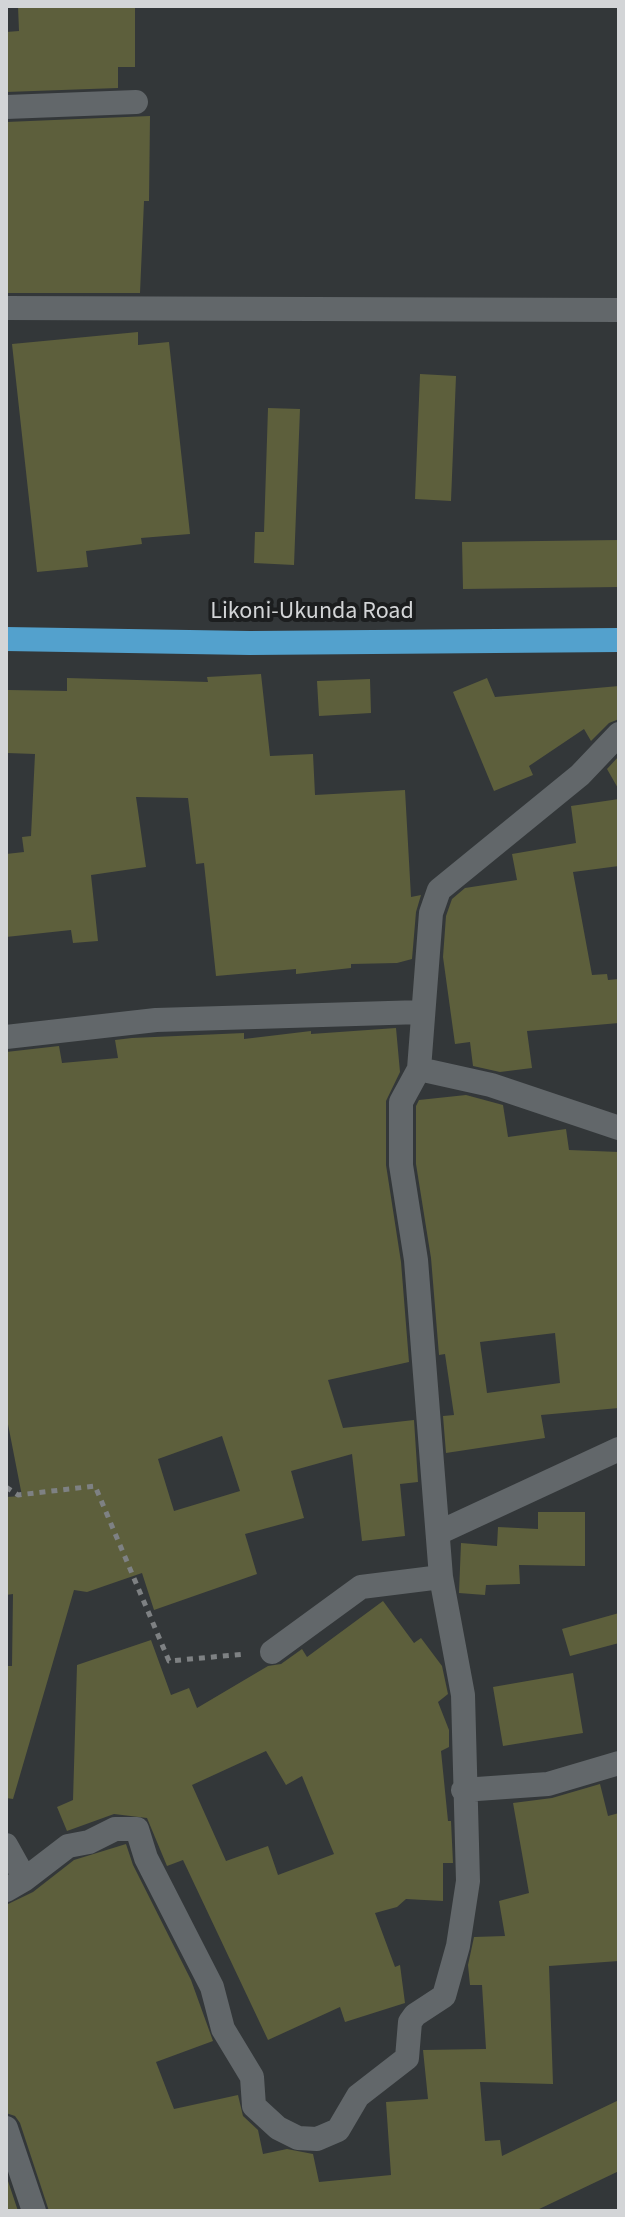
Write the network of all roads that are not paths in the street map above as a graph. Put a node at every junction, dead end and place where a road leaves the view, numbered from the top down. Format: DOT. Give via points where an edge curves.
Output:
graph roads {
  1 [pos="136,102"];
  2 [pos="6,107"];
  3 [pos="6,308"];
  4 [pos="619,310"];
  5 [pos="6,639"];
  6 [pos="619,640"];
  7 [pos="619,734"];
  8 [pos="422,1012"];
  9 [pos="6,1037"];
  10 [pos="419,1069"];
  11 [pos="619,1128"];
  12 [pos="619,1449"];
  13 [pos="438,1533"];
  14 [pos="441,1577"];
  15 [pos="272,1652"];
  16 [pos="619,1763"];
  17 [pos="463,1790"];
  18 [pos="6,1845"];
  19 [pos="15,1884"];
  20 [pos="6,2128"];
  21 [pos="34,2211"];
  1 -- 2 [label="street"];
  3 -- 4 [label="street"];
  5 -- 6 [label="highway, Likoni-Ukunda Road"];
  7 -- 8 [label="street" via="580,775 439,890 431,913"];
  8 -- 9 [label="street" via="156,1020"];
  8 -- 10 [label="street"];
  10 -- 11 [label="street" via="491,1085"];
  10 -- 13 [label="street" via="401,1102 401,1165 416,1260"];
  12 -- 13 [label="street"];
  13 -- 14 [label="street"];
  14 -- 15 [label="street" via="361,1587"];
  14 -- 17 [label="street" via="463,1695"];
  16 -- 17 [label="street" via="548,1784"];
  17 -- 19 [label="street" via="468,1881 444,1996 410,2022 403,2062 366,2088 338,2130 317,2139 285,2133 254,2106 252,2077 223,2029 212,1987 146,1858 137,1829 115,1829 68,1846"];
  18 -- 19 [label="street"];
  20 -- 21 [label="street"];
}
